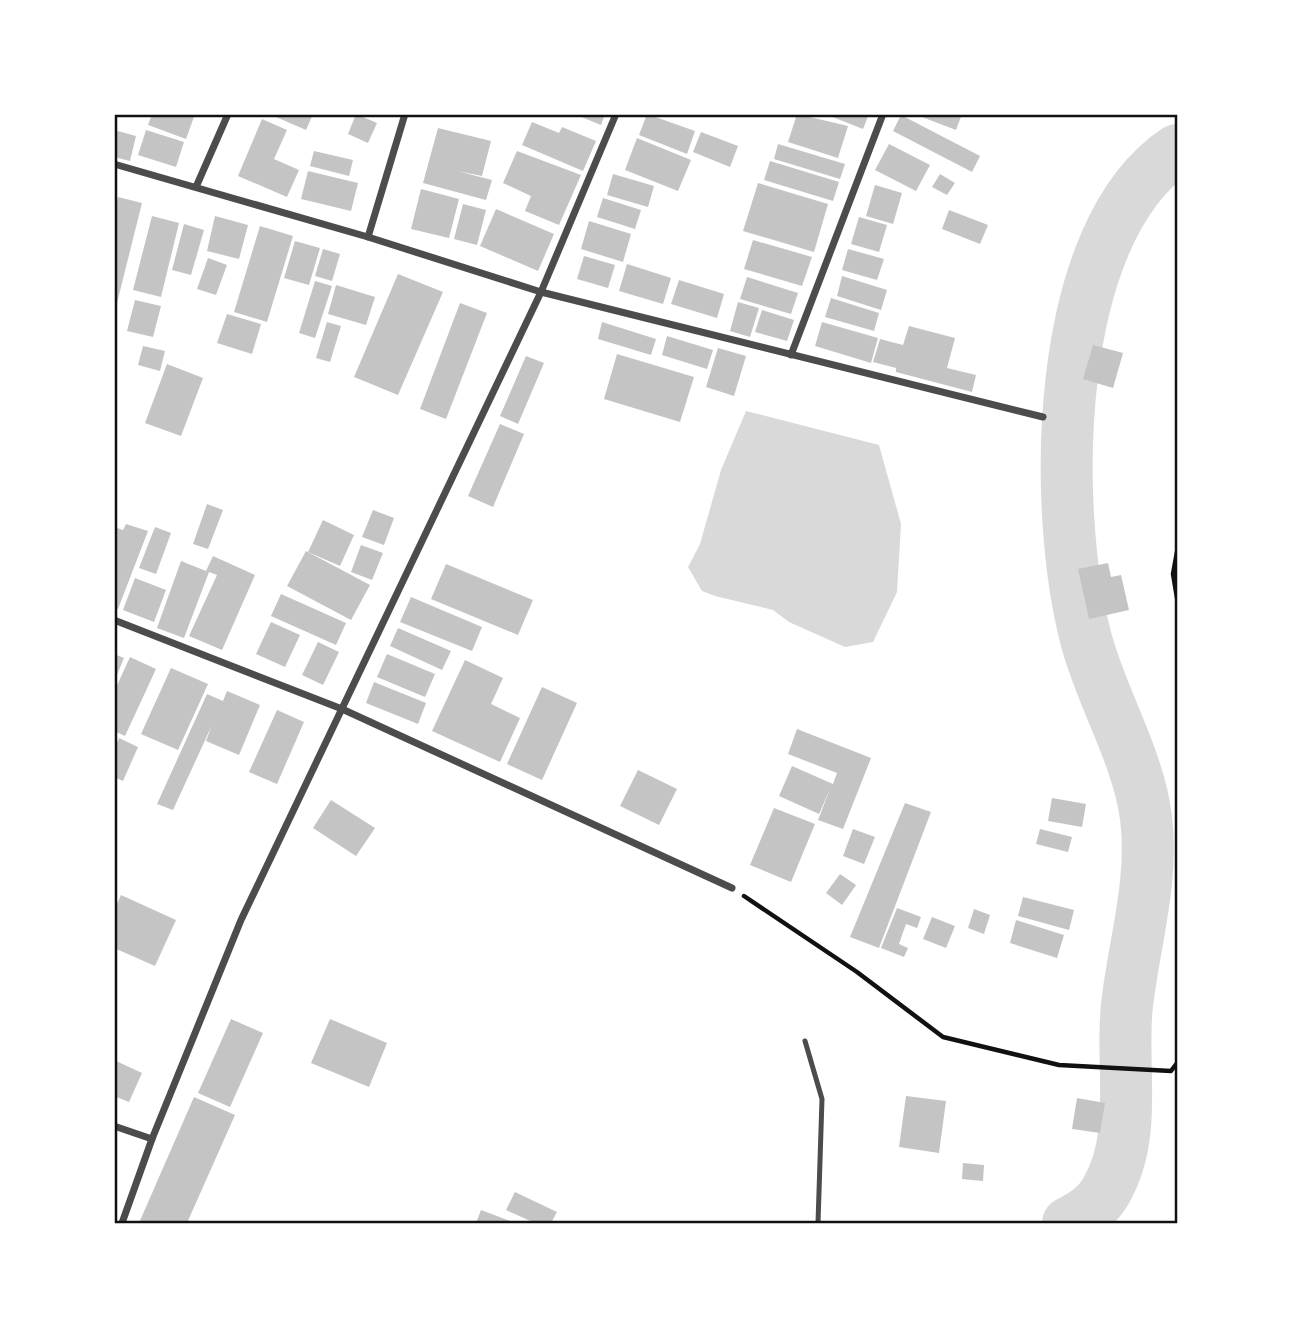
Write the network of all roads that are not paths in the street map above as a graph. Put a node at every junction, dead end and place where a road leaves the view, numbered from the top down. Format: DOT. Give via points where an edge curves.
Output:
graph roads {
  1 [pos="228,114"];
  2 [pos="405,114"];
  3 [pos="616,114"];
  4 [pos="883,114"];
  5 [pos="114,164"];
  6 [pos="196,187"];
  7 [pos="368,236"];
  8 [pos="541,292"];
  9 [pos="791,355"];
  10 [pos="1043,417"];
  11 [pos="114,620"];
  12 [pos="342,709"];
  13 [pos="732,888"];
  14 [pos="805,1041"];
  15 [pos="114,1126"];
  16 [pos="152,1139"];
  17 [pos="122,1223"];
  18 [pos="818,1223"];
  1 -- 6 [label="street"];
  2 -- 7 [label="street"];
  3 -- 8 [label="street"];
  4 -- 9 [label="street"];
  5 -- 6 [label="street"];
  6 -- 7 [label="street"];
  7 -- 8 [label="street"];
  8 -- 9 [label="street"];
  8 -- 12 [label="street"];
  9 -- 10 [label="street"];
  11 -- 12 [label="street"];
  12 -- 13 [label="street"];
  12 -- 16 [label="street" via="241,920"];
  14 -- 18 [label="lane" via="822,1099"];
  15 -- 16 [label="street"];
  16 -- 17 [label="street"];
}
